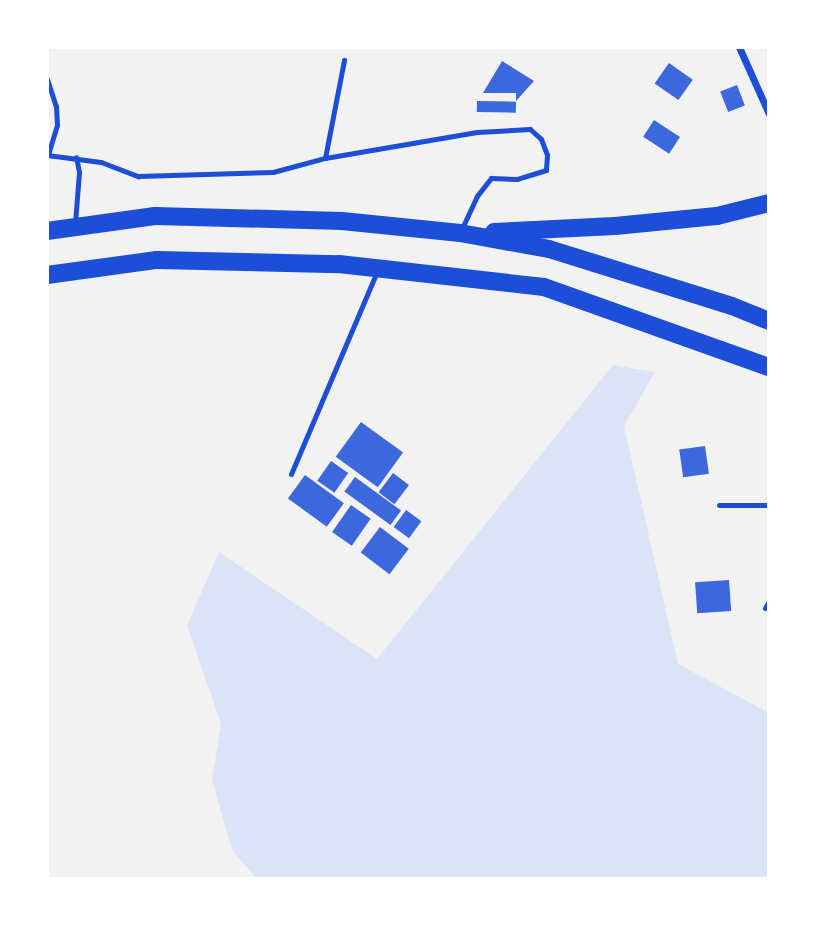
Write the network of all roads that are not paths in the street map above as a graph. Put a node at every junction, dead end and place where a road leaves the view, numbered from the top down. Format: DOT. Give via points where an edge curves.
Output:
graph roads {
  1 [pos="739,47"];
  2 [pos="344,60"];
  3 [pos="47,79"];
  4 [pos="47,106"];
  5 [pos="56,106"];
  6 [pos="769,114"];
  7 [pos="48,155"];
  8 [pos="76,157"];
  9 [pos="325,158"];
  10 [pos="769,203"];
  11 [pos="75,228"];
  12 [pos="47,231"];
  13 [pos="460,233"];
  14 [pos="378,268"];
  15 [pos="47,275"];
  16 [pos="769,321"];
  17 [pos="769,367"];
  18 [pos="291,474"];
  19 [pos="719,505"];
  20 [pos="769,505"];
  21 [pos="769,601"];
  22 [pos="765,608"];
  1 -- 6 [label="street"];
  2 -- 9 [label="lane"];
  3 -- 5 [label="lane"];
  4 -- 5 [label="lane"];
  5 -- 7 [label="lane" via="57,125"];
  7 -- 8 [label="lane"];
  8 -- 9 [label="lane" via="138,177 273,172"];
  8 -- 11 [label="lane"];
  9 -- 13 [label="lane" via="477,132 530,129 541,139 546,170 517,178 491,178"];
  10 -- 13 [label="highway" via="717,216 615,226"];
  11 -- 12 [label="highway"];
  11 -- 13 [label="highway" via="155,216 342,220"];
  13 -- 16 [label="highway" via="550,249"];
  14 -- 15 [label="highway" via="157,260"];
  14 -- 17 [label="highway" via="544,287"];
  14 -- 18 [label="lane"];
  19 -- 20 [label="lane"];
  21 -- 22 [label="lane"];
}
